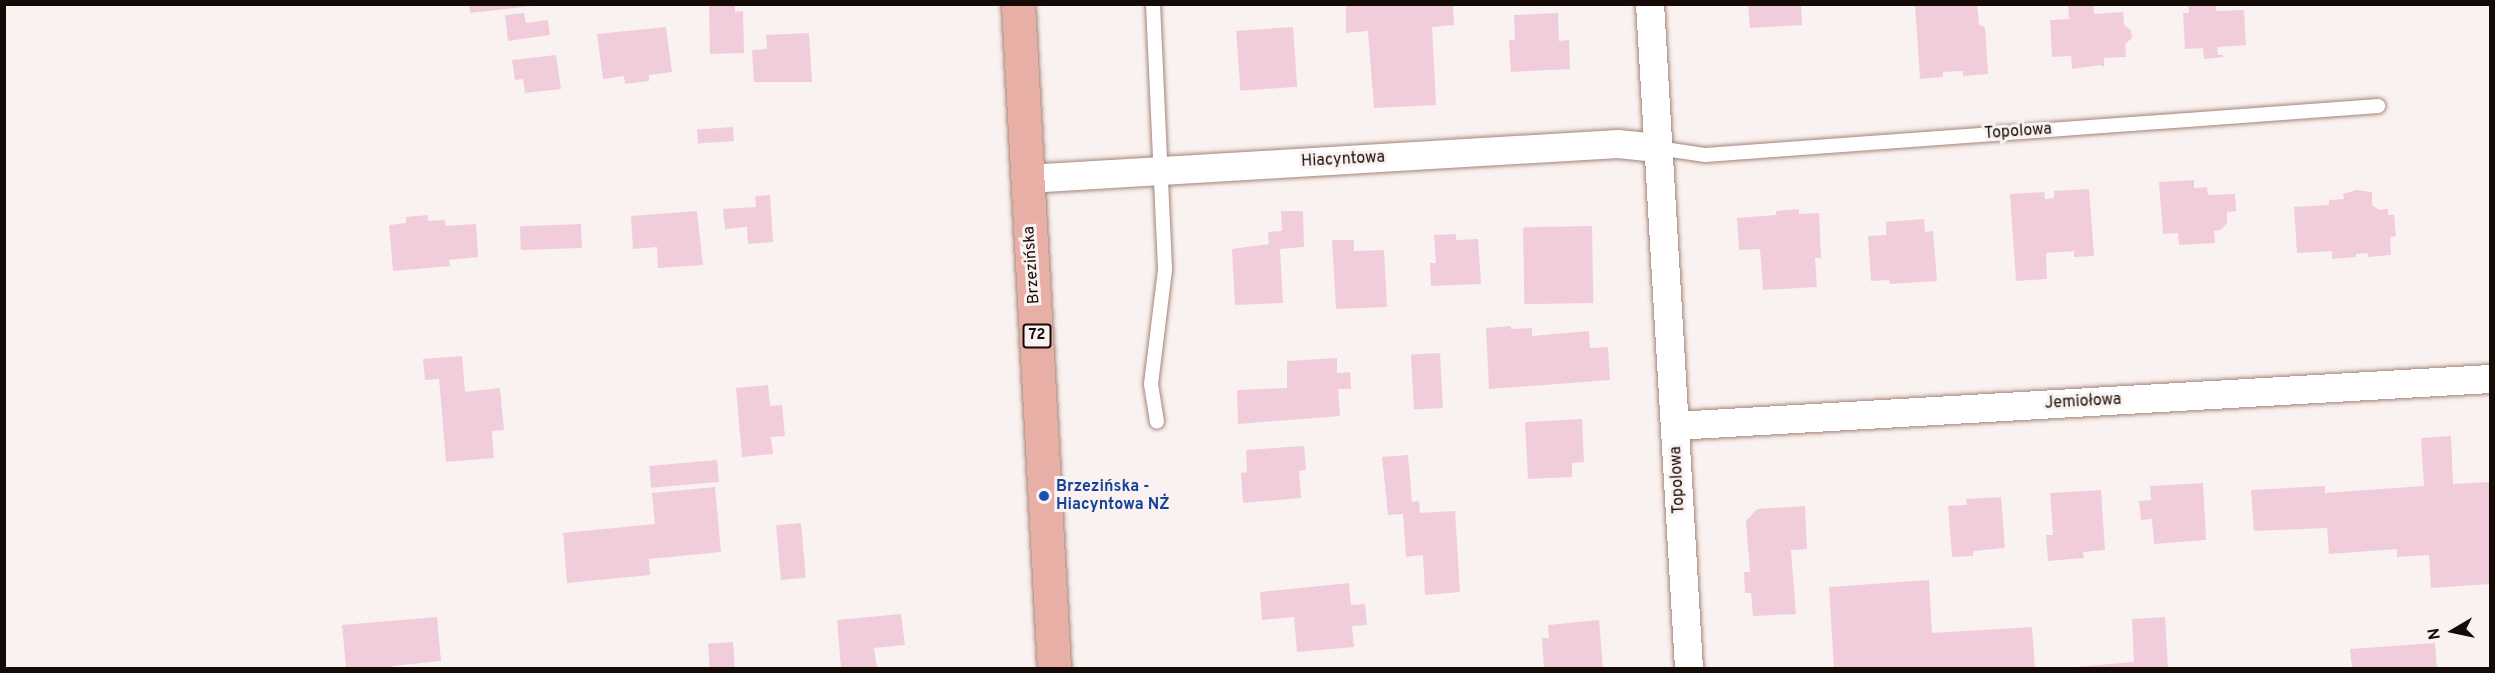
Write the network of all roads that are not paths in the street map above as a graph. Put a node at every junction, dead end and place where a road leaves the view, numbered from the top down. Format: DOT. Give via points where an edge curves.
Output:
graph roads {
  1 [pos="1018,4"];
  2 [pos="1153,4"];
  3 [pos="1650,4"];
  4 [pos="2378,106"];
  5 [pos="1658,148"];
  6 [pos="1160,170"];
  7 [pos="1027,179"];
  8 [pos="2490,379"];
  9 [pos="1157,422"];
  10 [pos="1675,426"];
  11 [pos="1054,669"];
  12 [pos="1689,669"];
  1 -- 7 [label="main road, Brzezińska / 72"];
  2 -- 6 [label="lane"];
  3 -- 5 [label="street, Topolowa"];
  4 -- 5 [label="lane, Topolowa" via="1705,155"];
  5 -- 6 [label="street, Hiacyntowa" via="1618,144"];
  5 -- 10 [label="street, Topolowa"];
  6 -- 7 [label="street, Hiacyntowa"];
  6 -- 9 [label="lane" via="1165,270 1152,374"];
  7 -- 11 [label="main road, Brzezińska / 72"];
  8 -- 10 [label="street, Jemiołowa"];
  10 -- 12 [label="street, Topolowa"];
}
